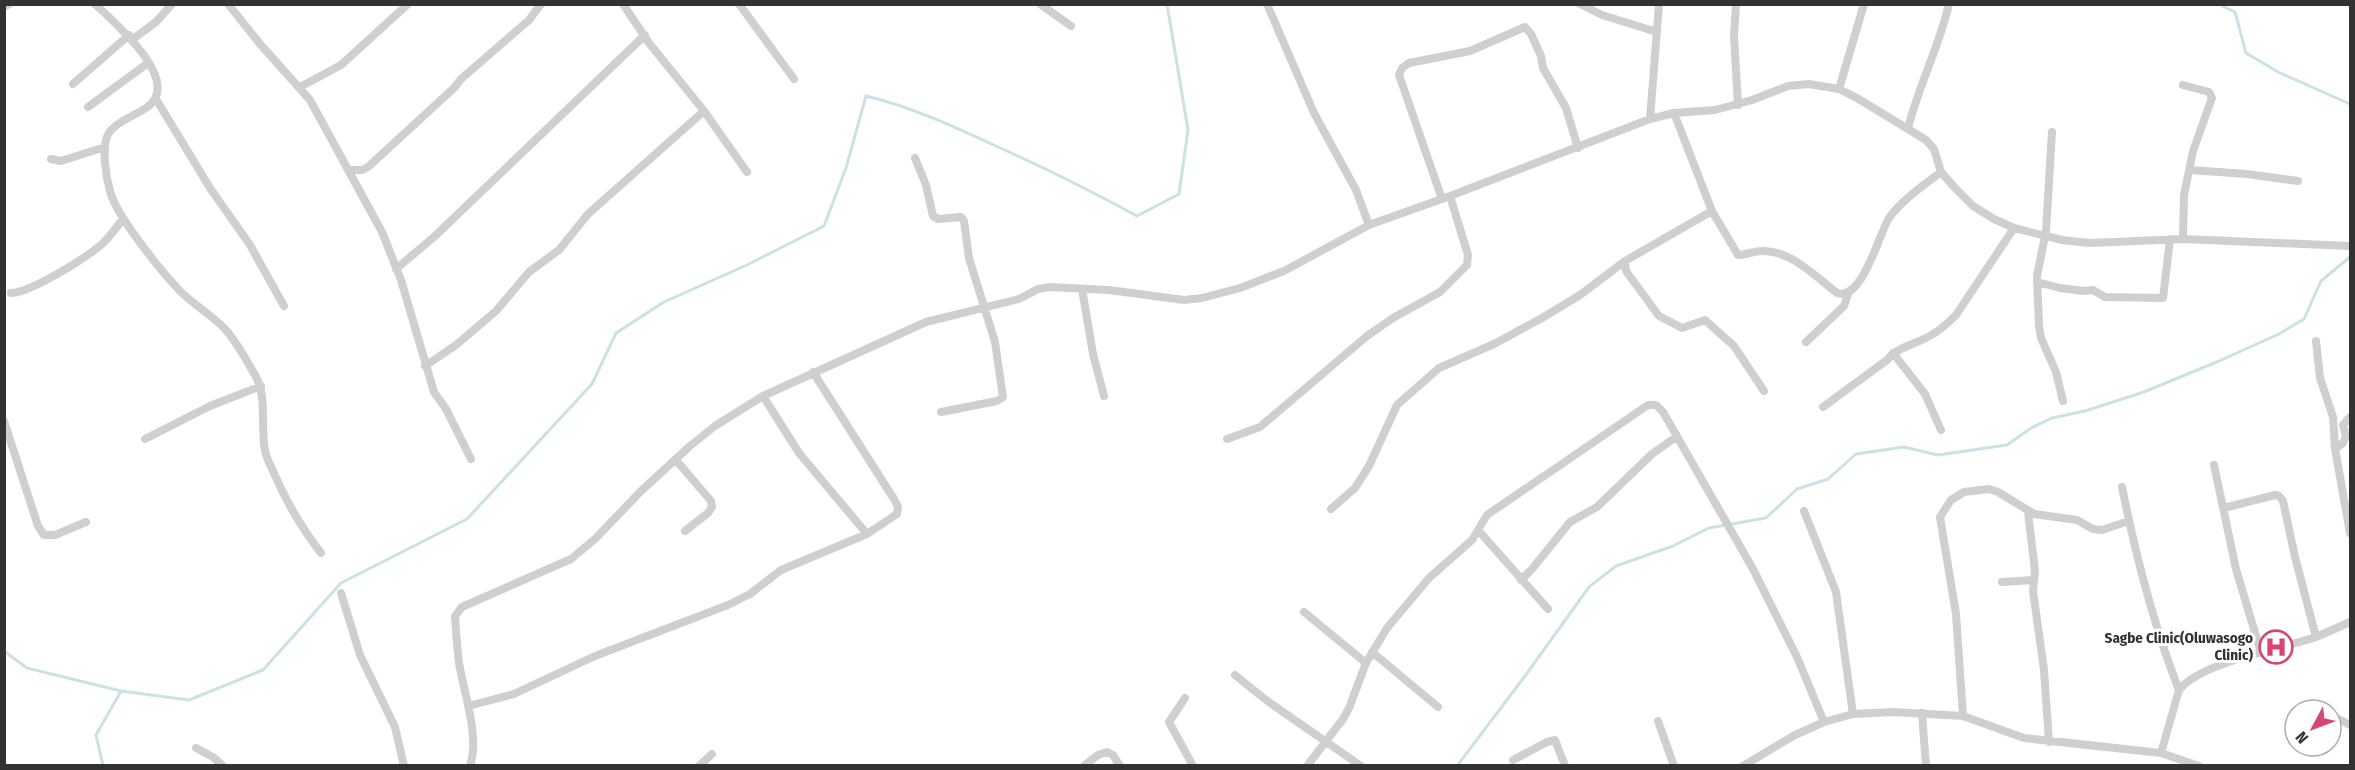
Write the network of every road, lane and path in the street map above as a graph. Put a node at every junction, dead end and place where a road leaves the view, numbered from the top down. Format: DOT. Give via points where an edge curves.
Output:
graph roads {
  1 [pos="9,4"];
  2 [pos="95,4"];
  3 [pos="172,4"];
  4 [pos="228,4"];
  5 [pos="408,4"];
  6 [pos="541,4"];
  7 [pos="623,4"];
  8 [pos="739,4"];
  9 [pos="1040,4"];
  10 [pos="1267,4"];
  11 [pos="1580,4"];
  12 [pos="1659,4"];
  13 [pos="1736,4"];
  14 [pos="1864,4"];
  15 [pos="1950,4"];
  16 [pos="4,7"];
  17 [pos="1071,26"];
  18 [pos="1657,32"];
  19 [pos="645,35"];
  20 [pos="131,37"];
  21 [pos="148,63"];
  22 [pos="794,79"];
  23 [pos="73,84"];
  24 [pos="2184,85"];
  25 [pos="300,87"];
  26 [pos="1839,89"];
  27 [pos="156,99"];
  28 [pos="1737,105"];
  29 [pos="88,106"];
  30 [pos="704,111"];
  31 [pos="1674,113"];
  32 [pos="1650,119"];
  33 [pos="1908,128"];
  34 [pos="2052,132"];
  35 [pos="105,147"];
  36 [pos="1578,148"];
  37 [pos="915,158"];
  38 [pos="51,159"];
  39 [pos="349,170"];
  40 [pos="2190,170"];
  41 [pos="747,172"];
  42 [pos="1941,172"];
  43 [pos="2298,181"];
  44 [pos="1446,198"];
  45 [pos="1712,211"];
  46 [pos="123,219"];
  47 [pos="1369,225"];
  48 [pos="2014,228"];
  49 [pos="2045,234"];
  50 [pos="2170,239"];
  51 [pos="2183,239"];
  52 [pos="2350,246"];
  53 [pos="1625,261"];
  54 [pos="396,268"];
  55 [pos="2037,282"];
  56 [pos="1083,289"];
  57 [pos="11,292"];
  58 [pos="1848,294"];
  59 [pos="284,306"];
  60 [pos="983,307"];
  61 [pos="2316,340"];
  62 [pos="1806,342"];
  63 [pos="1893,353"];
  64 [pos="425,366"];
  65 [pos="813,372"];
  66 [pos="261,386"];
  67 [pos="1764,391"];
  68 [pos="763,396"];
  69 [pos="1104,396"];
  70 [pos="2063,401"];
  71 [pos="1823,407"];
  72 [pos="941,412"];
  73 [pos="2350,417"];
  74 [pos="4,421"];
  75 [pos="1941,430"];
  76 [pos="1676,437"];
  77 [pos="145,439"];
  78 [pos="1227,439"];
  79 [pos="2335,449"];
  80 [pos="471,459"];
  81 [pos="676,460"];
  82 [pos="2214,465"];
  83 [pos="2122,487"];
  84 [pos="2224,508"];
  85 [pos="1332,509"];
  86 [pos="1804,512"];
  87 [pos="2028,512"];
  88 [pos="2129,521"];
  89 [pos="87,522"];
  90 [pos="1478,530"];
  91 [pos="685,531"];
  92 [pos="2350,532"];
  93 [pos="867,534"];
  94 [pos="321,553"];
  95 [pos="1521,580"];
  96 [pos="2034,580"];
  97 [pos="2002,582"];
  98 [pos="341,593"];
  99 [pos="1548,609"];
  100 [pos="1304,612"];
  101 [pos="2350,621"];
  102 [pos="2316,637"];
  103 [pos="1372,652"];
  104 [pos="2261,653"];
  105 [pos="1366,663"];
  106 [pos="1235,675"];
  107 [pos="2179,690"];
  108 [pos="1185,698"];
  109 [pos="468,705"];
  110 [pos="1438,707"];
  111 [pos="1922,713"];
  112 [pos="1853,714"];
  113 [pos="1963,716"];
  114 [pos="1658,721"];
  115 [pos="1824,722"];
  116 [pos="1327,741"];
  117 [pos="2049,742"];
  118 [pos="196,748"];
  119 [pos="2161,753"];
  120 [pos="712,754"];
  121 [pos="1513,760"];
  122 [pos="223,765"];
  123 [pos="404,765"];
  124 [pos="470,765"];
  125 [pos="699,765"];
  126 [pos="1084,765"];
  127 [pos="1120,765"];
  128 [pos="1193,765"];
  129 [pos="1307,765"];
  130 [pos="1361,765"];
  131 [pos="1565,765"];
  132 [pos="1674,765"];
  133 [pos="1743,765"];
  134 [pos="1926,765"];
  135 [pos="2199,765"];
  1 -- 16 [label="street"];
  2 -- 20 [label="street"];
  3 -- 20 [label="street" via="156,22"];
  4 -- 25 [label="street"];
  5 -- 25 [label="street" via="341,65"];
  6 -- 39 [label="street" via="529,20 368,167"];
  7 -- 19 [label="street"];
  8 -- 22 [label="street"];
  9 -- 17 [label="street"];
  10 -- 47 [label="street" via="1314,113 1356,190"];
  11 -- 18 [label="street"];
  12 -- 18 [label="street"];
  13 -- 28 [label="street"];
  14 -- 26 [label="street"];
  15 -- 33 [label="street"];
  18 -- 32 [label="street"];
  19 -- 30 [label="street"];
  19 -- 54 [label="street" via="435,236"];
  20 -- 21 [label="street"];
  20 -- 23 [label="street"];
  21 -- 27 [label="street" via="157,81"];
  21 -- 29 [label="street"];
  24 -- 40 [label="street" via="2209,92 2212,98"];
  25 -- 39 [label="street"];
  26 -- 28 [label="street" via="1809,84 1788,86"];
  26 -- 33 [label="street"];
  27 -- 35 [label="street" via="112,129"];
  27 -- 59 [label="street" via="210,188 250,244"];
  28 -- 31 [label="street"];
  30 -- 41 [label="street"];
  30 -- 64 [label="street" via="588,214 559,250 537,265 496,310"];
  31 -- 32 [label="street"];
  31 -- 45 [label="street"];
  32 -- 36 [label="street"];
  33 -- 42 [label="street" via="1934,149"];
  34 -- 49 [label="street"];
  35 -- 38 [label="street" via="60,161"];
  35 -- 46 [label="street" via="110,193"];
  36 -- 44 [label="street"];
  36 -- 44 [label="street" via="1566,108 1525,27 1470,51 1409,63 1399,75"];
  37 -- 60 [label="street" via="933,216 961,217 964,221 969,258"];
  39 -- 54 [label="street"];
  40 -- 43 [label="street"];
  40 -- 51 [label="street" via="2184,195"];
  42 -- 48 [label="street" via="1973,206"];
  42 -- 58 [label="street" via="1889,218 1866,270"];
  44 -- 47 [label="street"];
  44 -- 78 [label="street" via="1468,255 1463,270 1440,292 1367,336 1260,427"];
  45 -- 53 [label="street"];
  45 -- 58 [label="street" via="1738,255 1759,251 1780,254 1837,293"];
  46 -- 57 [label="street" via="92,251 30,288"];
  46 -- 66 [label="street" via="180,291 225,328"];
  47 -- 56 [label="street" via="1284,271 1202,298 1184,300"];
  48 -- 49 [label="street"];
  48 -- 63 [label="street" via="1956,315 1932,335"];
  49 -- 50 [label="street" via="2090,243"];
  49 -- 55 [label="street"];
  50 -- 51 [label="street"];
  50 -- 55 [label="street" via="2163,298 2105,297 2093,290"];
  51 -- 52 [label="street"];
  53 -- 67 [label="street" via="1626,271 1659,316 1682,328 1705,320 1734,346"];
  53 -- 85 [label="street" via="1542,318 1439,368 1396,405 1369,466 1355,488"];
  54 -- 64 [label="street"];
  55 -- 70 [label="street" via="2041,338"];
  56 -- 60 [label="street" via="1038,289"];
  56 -- 69 [label="street" via="1086,321"];
  58 -- 62 [label="street" via="1844,306"];
  60 -- 65 [label="street" via="926,322"];
  60 -- 72 [label="street" via="995,342 1003,397"];
  61 -- 79 [label="street" via="2320,378 2333,417"];
  63 -- 71 [label="street"];
  63 -- 75 [label="street" via="1925,394"];
  64 -- 80 [label="street" via="434,392"];
  65 -- 68 [label="street"];
  65 -- 93 [label="street" via="898,507 897,514"];
  66 -- 77 [label="street" via="227,398"];
  66 -- 94 [label="street" via="265,452 298,523"];
  68 -- 81 [label="street" via="715,426"];
  68 -- 93 [label="street" via="800,453"];
  73 -- 79 [label="street" via="2343,424 2343,443"];
  74 -- 89 [label="street" via="44,535 55,535"];
  76 -- 90 [label="street" via="1663,412 1656,405 1648,405 1495,508"];
  76 -- 95 [label="street" via="1652,454 1597,507 1570,522"];
  76 -- 115 [label="street" via="1753,569"];
  79 -- 92 [label="street"];
  81 -- 91 [label="street" via="712,507"];
  81 -- 109 [label="street" via="572,559 462,607 456,616 456,632"];
  82 -- 84 [label="street"];
  83 -- 88 [label="street"];
  84 -- 102 [label="street" via="2280,496"];
  84 -- 104 [label="street" via="2236,569"];
  86 -- 112 [label="street" via="1836,592"];
  87 -- 88 [label="street" via="2077,520 2102,530"];
  87 -- 96 [label="street"];
  87 -- 113 [label="street" via="1989,489 1964,492 1951,500 1940,516 1956,614"];
  88 -- 107 [label="street" via="2147,599"];
  90 -- 95 [label="street"];
  90 -- 103 [label="street" via="1467,546 1415,594"];
  93 -- 109 [label="street" via="781,570 728,605 587,660 514,694"];
  95 -- 99 [label="street"];
  96 -- 97 [label="street"];
  96 -- 117 [label="street"];
  98 -- 123 [label="street" via="360,655 394,727"];
  100 -- 105 [label="street"];
  101 -- 102 [label="street"];
  102 -- 104 [label="street"];
  103 -- 105 [label="street"];
  103 -- 110 [label="street"];
  104 -- 107 [label="street" via="2196,676"];
  105 -- 116 [label="street" via="1349,708"];
  106 -- 116 [label="street"];
  107 -- 119 [label="street"];
  108 -- 128 [label="street" via="1169,722"];
  109 -- 124 [label="street" via="474,755"];
  111 -- 112 [label="street"];
  111 -- 113 [label="street"];
  111 -- 134 [label="street"];
  112 -- 115 [label="street"];
  113 -- 117 [label="street" via="2024,738"];
  114 -- 132 [label="street"];
  115 -- 133 [label="street"];
  116 -- 129 [label="street"];
  116 -- 130 [label="street"];
  117 -- 119 [label="street"];
  118 -- 122 [label="street"];
  119 -- 135 [label="street"];
  120 -- 125 [label="street"];
  121 -- 131 [label="street" via="1555,741"];
  126 -- 127 [label="street" via="1107,752"];
}
